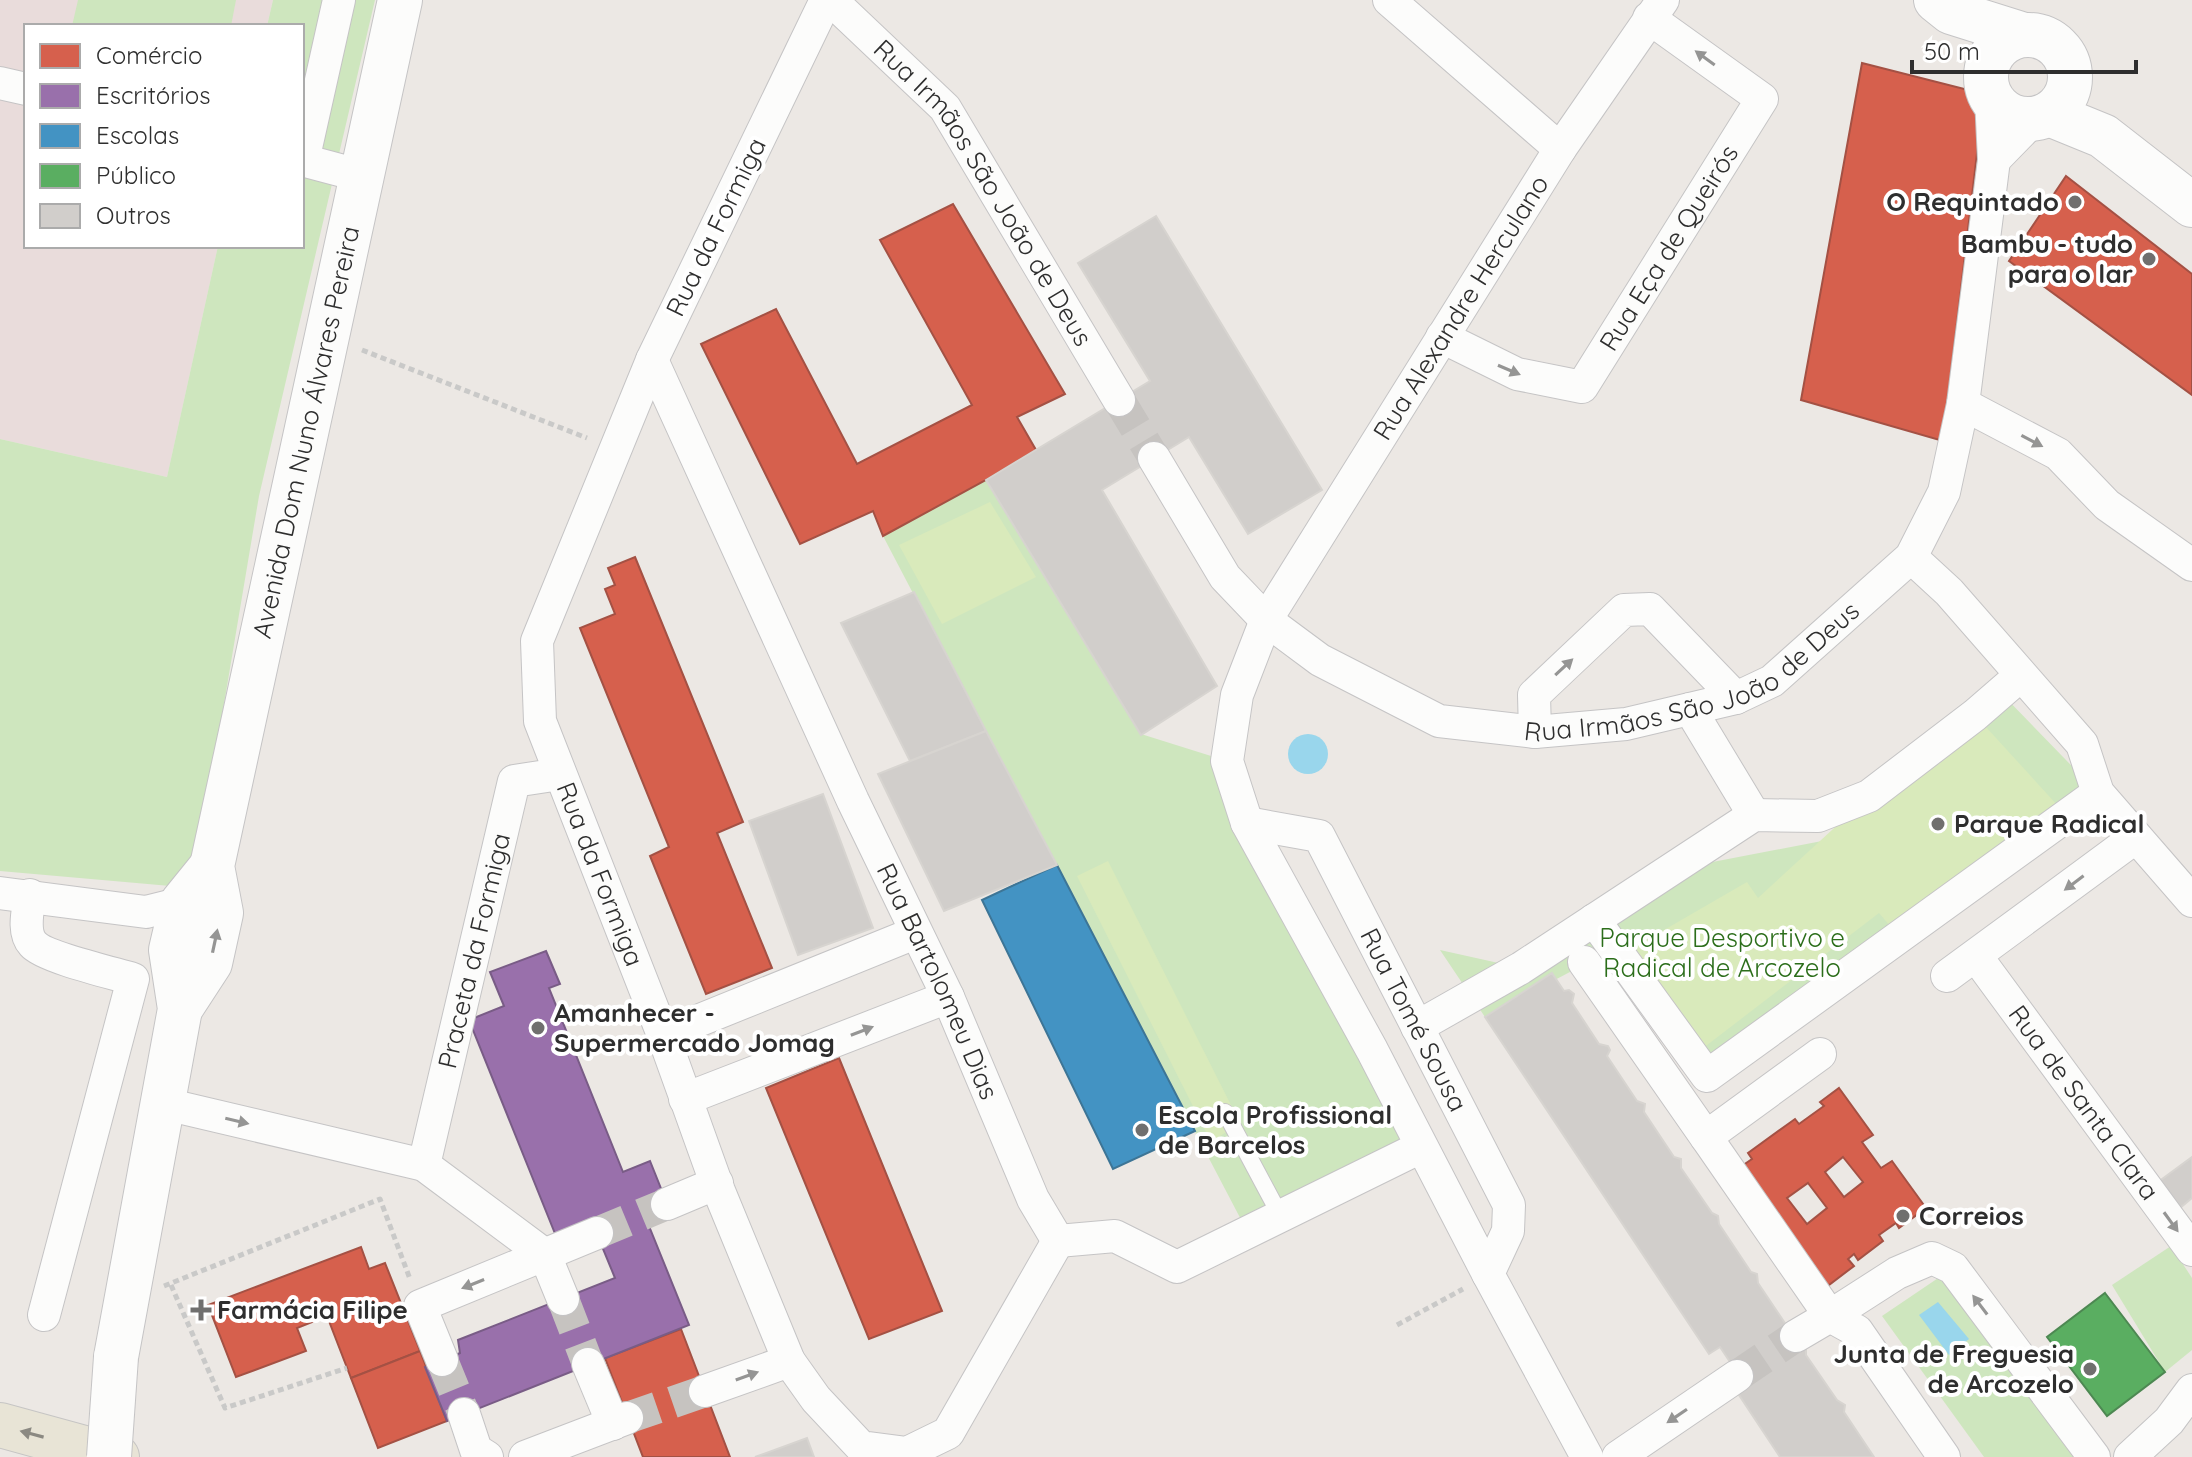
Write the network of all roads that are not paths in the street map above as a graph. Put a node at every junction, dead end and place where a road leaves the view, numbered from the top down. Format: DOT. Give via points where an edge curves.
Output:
graph roads {
  1 [pos="339,0"];
  2 [pos="400,0"];
  3 [pos="828,0"];
  4 [pos="1389,0"];
  5 [pos="1944,6"];
  6 [pos="1656,9"];
  7 [pos="2024,35"];
  8 [pos="2071,73"];
  9 [pos="0,83"];
  10 [pos="24,89"];
  11 [pos="1989,90"];
  12 [pos="2041,117"];
  13 [pos="2103,136"];
  14 [pos="1560,149"];
  15 [pos="304,151"];
  16 [pos="1994,160"];
  17 [pos="304,161"];
  18 [pos="362,176"];
  19 [pos="2192,205"];
  20 [pos="1442,337"];
  21 [pos="652,360"];
  22 [pos="1119,400"];
  23 [pos="1963,404"];
  24 [pos="1154,458"];
  25 [pos="1911,557"];
  26 [pos="2192,565"];
  27 [pos="1266,620"];
  28 [pos="2020,676"];
  29 [pos="1736,698"];
  30 [pos="1690,709"];
  31 [pos="1535,732"];
  32 [pos="560,774"];
  33 [pos="2098,793"];
  34 [pos="1754,815"];
  35 [pos="1247,823"];
  36 [pos="2136,837"];
  37 [pos="212,866"];
  38 [pos="15,894"];
  39 [pos="2192,901"];
  40 [pos="164,907"];
  41 [pos="1594,920"];
  42 [pos="915,933"];
  43 [pos="1976,956"];
  44 [pos="1584,962"];
  45 [pos="1947,976"];
  46 [pos="948,997"];
  47 [pos="180,1009"];
  48 [pos="1417,1027"];
  49 [pos="663,1035"];
  50 [pos="1820,1054"];
  51 [pos="685,1099"];
  52 [pos="161,1103"];
  53 [pos="1225,1112"];
  54 [pos="1706,1137"];
  55 [pos="1421,1147"];
  56 [pos="424,1165"];
  57 [pos="717,1183"];
  58 [pos="667,1204"];
  59 [pos="1280,1215"];
  60 [pos="597,1233"];
  61 [pos="1058,1241"];
  62 [pos="2192,1250"];
  63 [pos="545,1255"];
  64 [pos="1488,1274"];
  65 [pos="563,1299"];
  66 [pos="44,1315"];
  67 [pos="1830,1316"];
  68 [pos="1796,1336"];
  69 [pos="442,1360"];
  70 [pos="789,1361"];
  71 [pos="588,1364"];
  72 [pos="1737,1376"];
  73 [pos="2192,1390"];
  74 [pos="705,1391"];
  75 [pos="464,1414"];
  76 [pos="2180,1416"];
  77 [pos="0,1425"];
  78 [pos="109,1457"];
  79 [pos="117,1457"];
  80 [pos="487,1457"];
  81 [pos="525,1457"];
  82 [pos="1587,1457"];
  83 [pos="1618,1457"];
  84 [pos="1944,1457"];
  85 [pos="2094,1457"];
  86 [pos="2130,1457"];
  1 -- 15 [label="street"];
  2 -- 18 [label="main road, Avenida Dom Nuno Álvares Pereira"];
  3 -- 21 [label="street, Rua da Formiga"];
  3 -- 22 [label="street, Rua Irmãos São João de Deus" via="945,108"];
  4 -- 14 [label="street"];
  5 -- 7 [label="main road"];
  5 -- 11 [label="main road"];
  6 -- 14 [label="street, Rua Alexandre Herculano"];
  20 -- 6 [label="street, Rua Eça de Queirós, one-way" via="1517,374 1582,387 1762,99"];
  7 -- 8 [label="main road" via="2050,40"];
  7 -- 11 [label="main road" via="1991,56 1986,69"];
  8 -- 12 [label="main road" via="2067,97"];
  8 -- 13 [label="main road"];
  9 -- 10 [label="street"];
  11 -- 12 [label="main road" via="2009,115"];
  11 -- 16 [label="street, Rua Irmãos São João de Deus"];
  12 -- 13 [label="main road"];
  12 -- 16 [label="street"];
  13 -- 19 [label="main road"];
  14 -- 20 [label="street, Rua Alexandre Herculano"];
  16 -- 23 [label="street, Rua Irmãos São João de Deus"];
  17 -- 18 [label="street"];
  18 -- 37 [label="main road, Avenida Dom Nuno Álvares Pereira"];
  20 -- 27 [label="street, Rua Alexandre Herculano"];
  21 -- 32 [label="street, Rua da Formiga" via="537,641 540,721"];
  21 -- 42 [label="street, Rua Bartolomeu Dias"];
  23 -- 25 [label="street, Rua Irmãos São João de Deus" via="1944,492"];
  23 -- 26 [label="street, one-way" via="2058,454 2107,505"];
  24 -- 27 [label="street, Rua Irmãos São João de Deus" via="1225,577"];
  25 -- 28 [label="street" via="1949,592"];
  25 -- 29 [label="street, Rua Irmãos São João de Deus" via="1772,681"];
  27 -- 31 [label="street, Rua Irmãos São João de Deus" via="1320,660 1439,721"];
  27 -- 35 [label="street, Rua Tomé Sousa" via="1237,695 1227,761"];
  28 -- 33 [label="street" via="2082,744"];
  28 -- 34 [label="street" via="1869,796 1818,816"];
  29 -- 30 [label="street, Rua Irmãos São João de Deus"];
  31 -- 29 [label="street, one-way" via="1534,695 1624,610 1650,609"];
  30 -- 31 [label="street, Rua Irmãos São João de Deus" via="1626,724"];
  30 -- 34 [label="street"];
  32 -- 49 [label="street, Rua da Formiga"];
  32 -- 56 [label="street, Praceta da Formiga" via="514,781"];
  33 -- 36 [label="street"];
  33 -- 41 [label="street" via="1707,1076"];
  34 -- 41 [label="street"];
  35 -- 48 [label="street, Rua Tomé Sousa" via="1319,836"];
  35 -- 55 [label="street, Rua Tomé Sousa"];
  36 -- 39 [label="street"];
  36 -- 43 [label="street, one-way"];
  37 -- 40 [label="main road, Avenida Dom Nuno Álvares Pereira"];
  47 -- 37 [label="main road, Avenida Dom Nuno Álvares Pereira, one-way" via="210,963 221,913"];
  38 -- 40 [label="street"];
  38 -- 66 [label="street" via="32,943 45,953 133,979"];
  40 -- 47 [label="main road, Avenida Dom Nuno Álvares Pereira"];
  41 -- 48 [label="street"];
  42 -- 46 [label="street, Rua Bartolomeu Dias"];
  42 -- 49 [label="street"];
  43 -- 45 [label="street"];
  43 -- 62 [label="street, Rua de Santa Clara, one-way"];
  44 -- 54 [label="street"];
  51 -- 46 [label="street, one-way"];
  46 -- 61 [label="street, Rua Bartolomeu Dias" via="1033,1199"];
  47 -- 52 [label="main road, Avenida Dom Nuno Álvares Pereira"];
  48 -- 64 [label="street, Rua Tomé Sousa" via="1509,1205 1508,1231"];
  49 -- 51 [label="street, Rua da Formiga"];
  50 -- 54 [label="street"];
  51 -- 57 [label="street, Rua da Formiga"];
  52 -- 56 [label="street, one-way"];
  52 -- 78 [label="main road, Avenida Dom Nuno Álvares Pereira, bridge" via="116,1357"];
  53 -- 59 [label="lane"];
  54 -- 67 [label="street"];
  55 -- 59 [label="street"];
  55 -- 64 [label="street, Rua Tomé Sousa"];
  56 -- 63 [label="street"];
  57 -- 58 [label="street"];
  57 -- 70 [label="street, Rua da Formiga"];
  59 -- 61 [label="street" via="1177,1267 1115,1236"];
  60 -- 63 [label="street"];
  61 -- 70 [label="street, Rua da Formiga" via="948,1433 907,1453 861,1447"];
  63 -- 65 [label="street"];
  63 -- 69 [label="street, one-way" via="420,1306"];
  64 -- 82 [label="street, Rua Tomé Sousa"];
  67 -- 68 [label="street"];
  67 -- 84 [label="street" via="1857,1331"];
  85 -- 67 [label="street, one-way" via="1953,1268 1932,1258 1897,1273"];
  74 -- 70 [label="street, one-way"];
  71 -- 81 [label="street" via="620,1421"];
  72 -- 83 [label="street, one-way"];
  73 -- 76 [label="street"];
  75 -- 80 [label="street" via="476,1450"];
  76 -- 86 [label="street"];
  79 -- 77 [label="main road, one-way"];
}
